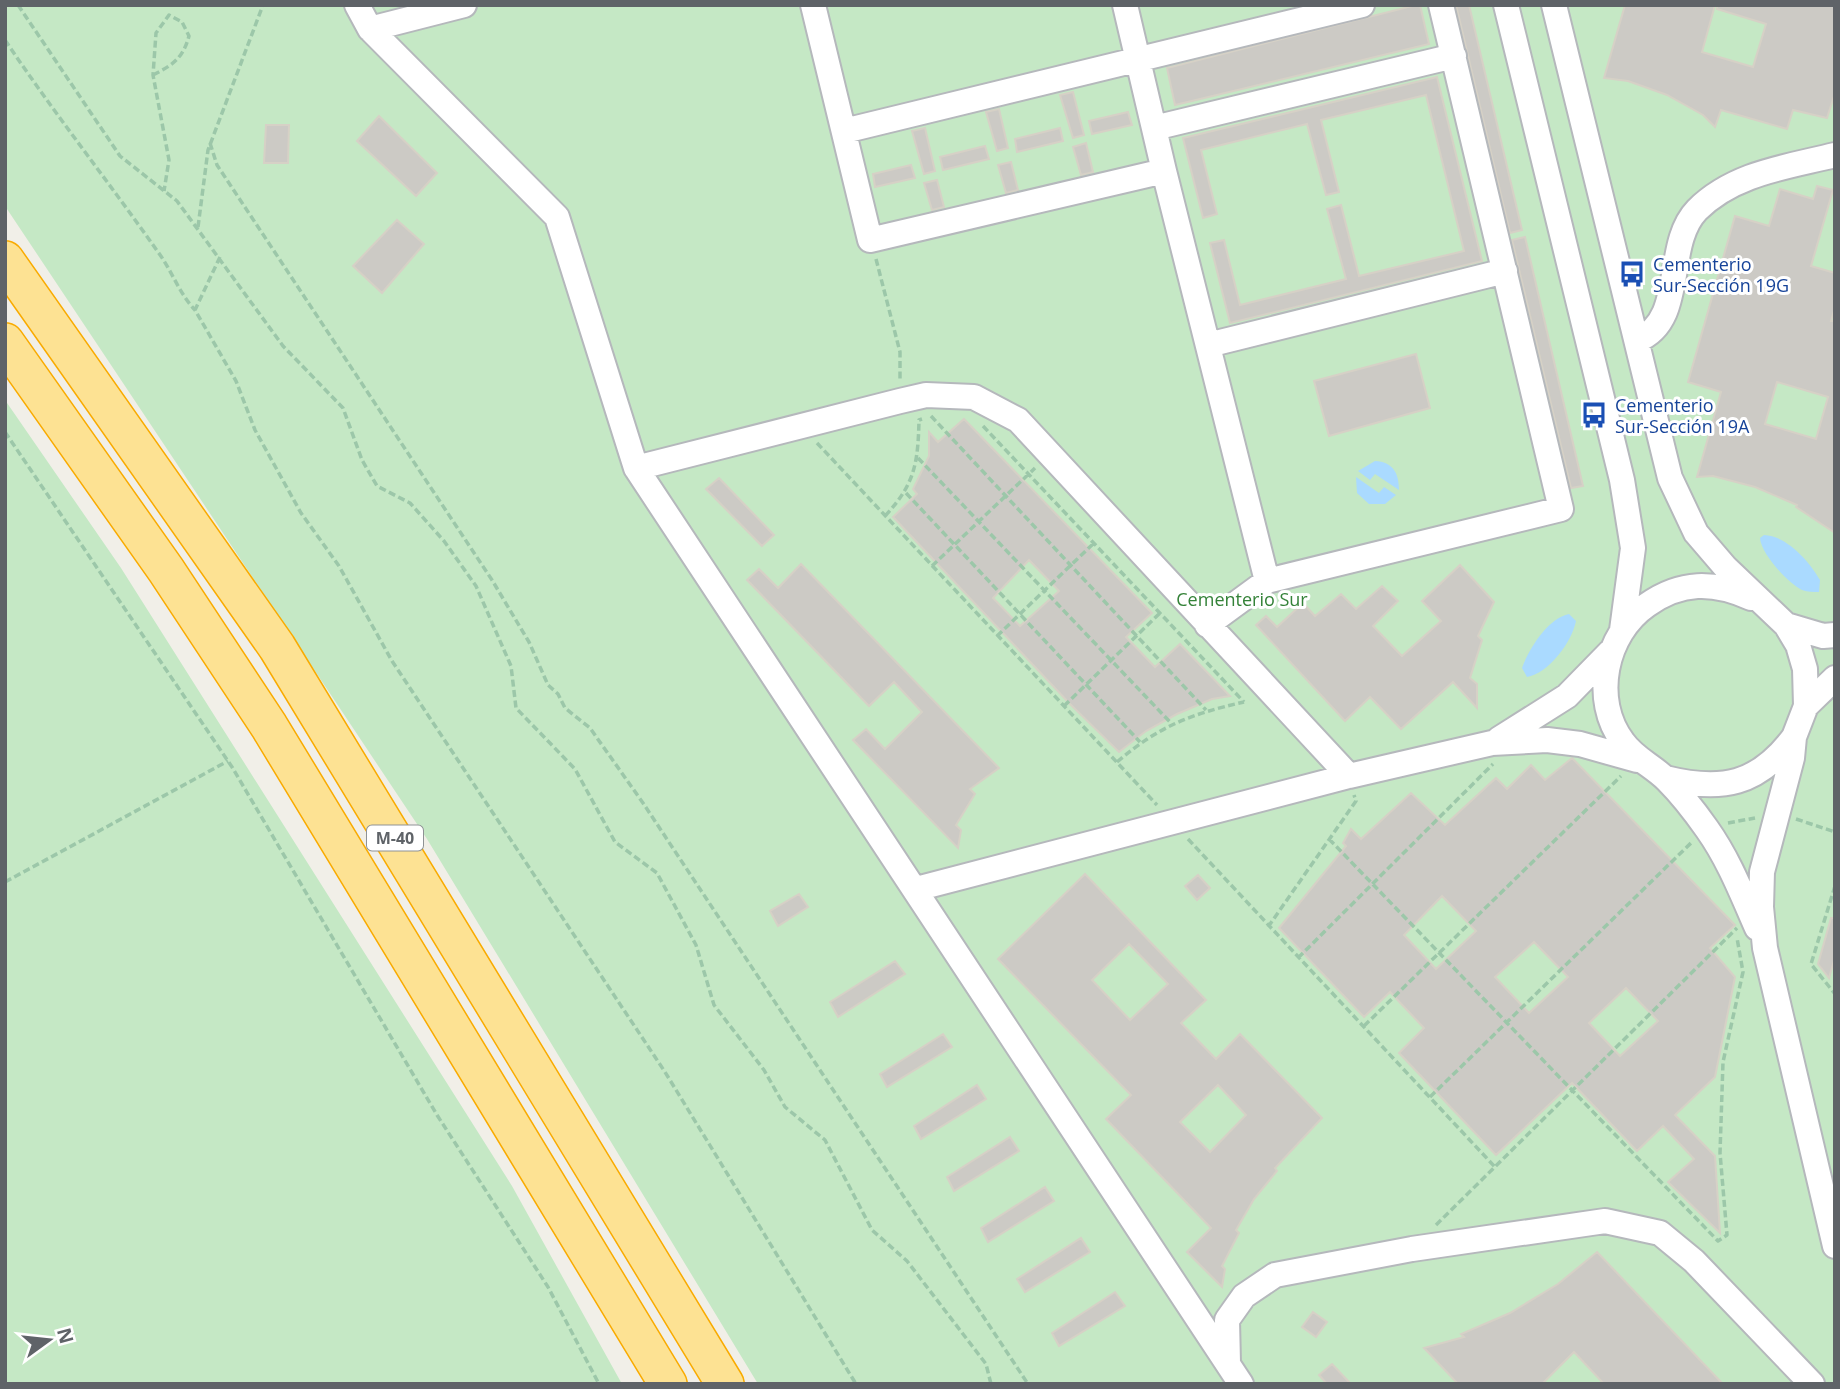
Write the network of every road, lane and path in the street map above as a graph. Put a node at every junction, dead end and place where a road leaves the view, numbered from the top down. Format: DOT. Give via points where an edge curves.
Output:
graph roads {
  1 [pos="18,5"];
  2 [pos="263,5"];
  3 [pos="357,5"];
  4 [pos="464,5"];
  5 [pos="813,5"];
  6 [pos="1125,5"];
  7 [pos="1441,5"];
  8 [pos="1506,5"];
  9 [pos="1554,5"];
  10 [pos="1355,6"];
  11 [pos="370,29"];
  12 [pos="5,40"];
  13 [pos="1454,56"];
  14 [pos="1138,60"];
  15 [pos="153,75"];
  16 [pos="1154,128"];
  17 [pos="844,131"];
  18 [pos="210,143"];
  19 [pos="1835,155"];
  20 [pos="1164,171"];
  21 [pos="164,191"];
  22 [pos="198,227"];
  23 [pos="870,240"];
  24 [pos="5,242"];
  25 [pos="220,257"];
  26 [pos="5,260"];
  27 [pos="1505,271"];
  28 [pos="40,308"];
  29 [pos="195,310"];
  30 [pos="1637,340"];
  31 [pos="5,342"];
  32 [pos="1208,345"];
  33 [pos="955,396"];
  34 [pos="900,401"];
  35 [pos="931,416"];
  36 [pos="983,425"];
  37 [pos="800,426"];
  38 [pos="5,432"];
  39 [pos="1049,454"];
  40 [pos="918,458"];
  41 [pos="636,468"];
  42 [pos="1028,474"];
  43 [pos="906,494"];
  44 [pos="1006,496"];
  45 [pos="885,516"];
  46 [pos="979,522"];
  47 [pos="1094,543"];
  48 [pos="956,546"];
  49 [pos="1071,565"];
  50 [pos="932,566"];
  51 [pos="1267,581"];
  52 [pos="1045,590"];
  53 [pos="1764,604"];
  54 [pos="1160,613"];
  55 [pos="1020,614"];
  56 [pos="1207,625"];
  57 [pos="1786,625"];
  58 [pos="1835,635"];
  59 [pos="998,636"];
  60 [pos="1138,637"];
  61 [pos="1616,640"];
  62 [pos="1111,660"];
  63 [pos="1835,678"];
  64 [pos="1086,685"];
  65 [pos="1267,688"];
  66 [pos="1244,702"];
  67 [pos="1064,706"];
  68 [pos="1806,706"];
  69 [pos="1206,710"];
  70 [pos="1171,723"];
  71 [pos="1794,737"];
  72 [pos="1140,742"];
  73 [pos="1504,742"];
  74 [pos="1637,760"];
  75 [pos="228,761"];
  76 [pos="1116,762"];
  77 [pos="1349,776"];
  78 [pos="1665,778"];
  79 [pos="1172,822"];
  80 [pos="1706,828"];
  81 [pos="1329,839"];
  82 [pos="5,882"];
  83 [pos="1373,884"];
  84 [pos="1835,886"];
  85 [pos="916,889"];
  86 [pos="1743,922"];
  87 [pos="1267,927"];
  88 [pos="1765,948"];
  89 [pos="1439,952"];
  90 [pos="1298,958"];
  91 [pos="1835,994"];
  92 [pos="1505,1024"];
  93 [pos="1364,1026"];
  94 [pos="1571,1092"];
  95 [pos="1430,1097"];
  96 [pos="1495,1167"];
  97 [pos="1835,1246"];
  98 [pos="1412,1249"];
  99 [pos="1228,1363"];
  100 [pos="599,1384"];
  101 [pos="668,1384"];
  102 [pos="724,1384"];
  103 [pos="856,1384"];
  104 [pos="991,1384"];
  105 [pos="1028,1384"];
  106 [pos="1241,1384"];
  107 [pos="1812,1384"];
  1 -- 21 [label="path" via="120,156"];
  2 -- 18 [label="path"];
  3 -- 11 [label="lane"];
  4 -- 11 [label="lane"];
  5 -- 17 [label="lane"];
  6 -- 14 [label="lane"];
  7 -- 13 [label="lane"];
  8 -- 61 [label="lane" via="1622,480 1633,548"];
  9 -- 30 [label="lane"];
  10 -- 14 [label="lane"];
  11 -- 41 [label="lane" via="557,217"];
  12 -- 29 [label="path"];
  13 -- 16 [label="lane"];
  13 -- 27 [label="lane"];
  14 -- 16 [label="lane"];
  14 -- 17 [label="lane"];
  15 -- 15 [label="path" via="156,33 169,15 182,22 189,36 174,65"];
  15 -- 21 [label="path" via="169,160"];
  16 -- 20 [label="lane"];
  17 -- 23 [label="lane"];
  18 -- 22 [label="path"];
  18 -- 105 [label="path" via="217,165 492,580 548,685 565,708 590,728 643,803"];
  19 -- 30 [label="lane" via="1740,179 1696,211 1677,250 1664,316 1651,335"];
  20 -- 23 [label="lane"];
  20 -- 32 [label="lane"];
  21 -- 22 [label="path"];
  22 -- 25 [label="path"];
  23 -- 34 [label="path" via="900,352"];
  24 -- 28 [label="highway, M-40"];
  25 -- 29 [label="path"];
  25 -- 104 [label="path" via="283,346 344,408 362,460 377,486 410,503 468,574 511,666 516,708 575,769 615,842 657,873 696,945 714,1005 764,1070 785,1107 825,1140 872,1230 907,1261 986,1364"];
  26 -- 28 [label="highway, M-40"];
  27 -- 32 [label="lane"];
  27 -- 51 [label="lane" via="1561,509"];
  28 -- 102 [label="highway, M-40" via="276,647"];
  29 -- 103 [label="path" via="301,513 339,566 392,661 665,1072"];
  30 -- 53 [label="lane" via="1670,478 1696,533"];
  31 -- 101 [label="highway, M-40" via="270,726"];
  32 -- 51 [label="lane"];
  33 -- 34 [label="lane" via="926,395"];
  33 -- 35 [label="path" via="964,406"];
  33 -- 39 [label="lane" via="974,397 1017,420"];
  34 -- 37 [label="lane"];
  35 -- 40 [label="path" via="919,420"];
  35 -- 44 [label="path"];
  36 -- 42 [label="path"];
  37 -- 41 [label="lane"];
  37 -- 45 [label="path"];
  38 -- 75 [label="path"];
  39 -- 42 [label="path"];
  39 -- 56 [label="lane"];
  40 -- 43 [label="path"];
  40 -- 46 [label="path"];
  41 -- 85 [label="lane"];
  42 -- 44 [label="path"];
  42 -- 47 [label="path"];
  43 -- 45 [label="path"];
  43 -- 48 [label="path"];
  44 -- 46 [label="path"];
  44 -- 49 [label="path"];
  45 -- 50 [label="path"];
  46 -- 48 [label="path"];
  46 -- 52 [label="path"];
  47 -- 49 [label="path"];
  47 -- 54 [label="path"];
  48 -- 50 [label="path"];
  48 -- 55 [label="path"];
  49 -- 52 [label="path"];
  49 -- 60 [label="path"];
  50 -- 59 [label="path"];
  51 -- 56 [label="lane"];
  52 -- 55 [label="path"];
  52 -- 62 [label="path"];
  53 -- 57 [label="lane"];
  53 -- 61 [label="lane" via="1727,587 1689,586 1662,595 1637,612"];
  54 -- 60 [label="path"];
  54 -- 66 [label="path"];
  55 -- 59 [label="path"];
  55 -- 64 [label="path"];
  56 -- 65 [label="lane"];
  57 -- 58 [label="lane"];
  57 -- 68 [label="lane" via="1805,669"];
  59 -- 67 [label="path"];
  60 -- 62 [label="path"];
  60 -- 69 [label="path"];
  61 -- 73 [label="lane" via="1567,696"];
  61 -- 74 [label="lane" via="1606,670 1607,708 1620,739"];
  62 -- 64 [label="path"];
  62 -- 70 [label="path"];
  63 -- 68 [label="lane"];
  64 -- 67 [label="path"];
  64 -- 72 [label="path"];
  65 -- 66 [label="path"];
  65 -- 77 [label="lane"];
  66 -- 69 [label="path"];
  67 -- 76 [label="path"];
  68 -- 71 [label="lane"];
  69 -- 70 [label="path"];
  70 -- 72 [label="path"];
  71 -- 78 [label="lane" via="1766,766 1738,781 1700,787"];
  71 -- 88 [label="lane" via="1762,873"];
  72 -- 76 [label="path"];
  73 -- 74 [label="lane" via="1580,744"];
  73 -- 77 [label="lane"];
  73 -- 83 [label="path"];
  74 -- 78 [label="lane"];
  74 -- 89 [label="path"];
  75 -- 82 [label="path"];
  75 -- 100 [label="path" via="437,1115 548,1287"];
  76 -- 79 [label="path"];
  77 -- 79 [label="lane"];
  77 -- 81 [label="path" via="1356,802"];
  78 -- 80 [label="lane"];
  79 -- 85 [label="lane"];
  79 -- 87 [label="path"];
  80 -- 86 [label="lane" via="1728,861"];
  80 -- 92 [label="path"];
  81 -- 83 [label="path"];
  81 -- 87 [label="path"];
  83 -- 89 [label="path"];
  83 -- 90 [label="path"];
  84 -- 91 [label="path" via="1811,964"];
  85 -- 99 [label="lane"];
  86 -- 88 [label="lane"];
  86 -- 94 [label="path"];
  86 -- 94 [label="path" via="1743,972 1723,1062 1720,1153 1727,1235 1718,1241"];
  87 -- 90 [label="path"];
  88 -- 97 [label="lane"];
  89 -- 92 [label="path"];
  89 -- 93 [label="path"];
  90 -- 93 [label="path"];
  92 -- 94 [label="path"];
  92 -- 95 [label="path"];
  93 -- 95 [label="path"];
  94 -- 96 [label="path"];
  95 -- 96 [label="path"];
  96 -- 98 [label="path"];
  98 -- 99 [label="lane" via="1275,1275 1244,1296 1227,1320"];
  98 -- 107 [label="lane" via="1605,1221 1660,1233 1694,1261"];
  99 -- 106 [label="lane"];
}
